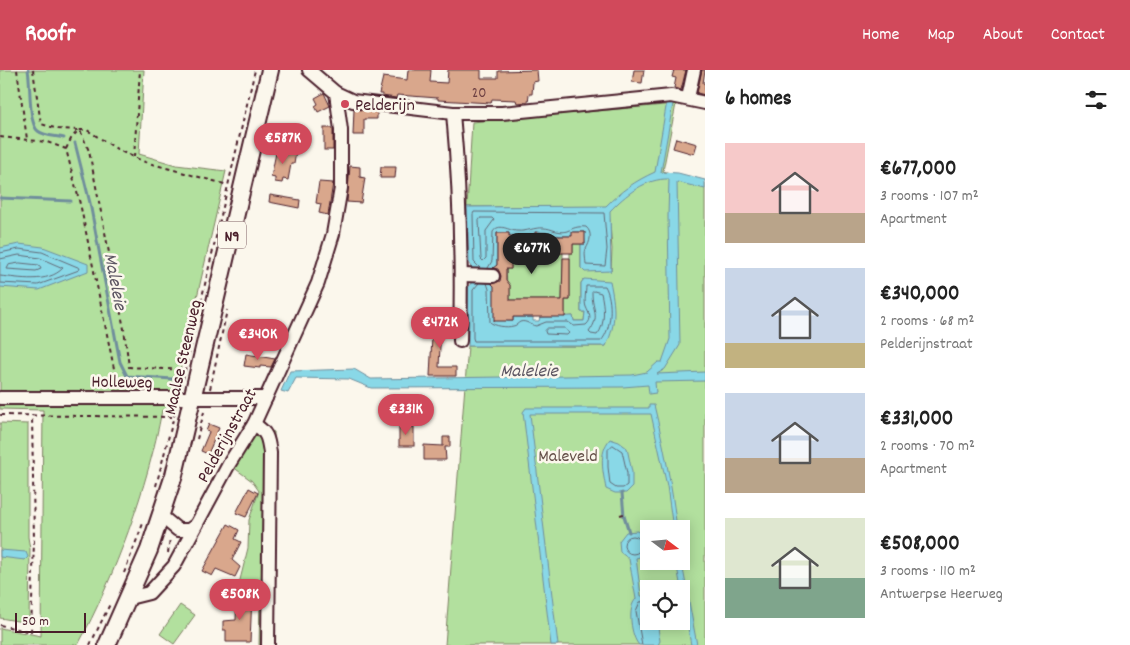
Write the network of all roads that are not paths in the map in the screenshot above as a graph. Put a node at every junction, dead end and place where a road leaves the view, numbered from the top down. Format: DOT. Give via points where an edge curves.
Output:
graph roads {
  1 [pos="270,70"];
  2 [pos="309,70"];
  3 [pos="694,70"];
  4 [pos="336,93"];
  5 [pos="688,98"];
  6 [pos="705,102"];
  7 [pos="453,113"];
  8 [pos="465,275"];
  9 [pos="493,276"];
  10 [pos="460,341"];
  11 [pos="0,398"];
  12 [pos="266,398"];
  13 [pos="185,400"];
  14 [pos="254,424"];
  15 [pos="153,517"];
  16 [pos="196,525"];
  17 [pos="122,597"];
  18 [pos="106,645"];
  19 [pos="268,645"];
  1 -- 13 [label="main road, Maalse Steenweg / N9"];
  2 -- 4 [label="street"];
  3 -- 5 [label="street"];
  4 -- 7 [label="street" via="353,101"];
  4 -- 12 [label="street, Pelderijnstraat" via="341,188 333,234 318,283"];
  5 -- 6 [label="street"];
  5 -- 7 [label="street" via="652,97 502,113"];
  7 -- 8 [label="street"];
  8 -- 9 [label="street"];
  8 -- 10 [label="street"];
  11 -- 13 [label="street, Holleweg"];
  12 -- 13 [label="street, Holleweg"];
  12 -- 14 [label="street, Pelderijnstraat"];
  13 -- 15 [label="main road, Maalse Steenweg / N9"];
  14 -- 16 [label="street, Pelderijnstraat"];
  14 -- 19 [label="street" via="264,430 269,447"];
  15 -- 16 [label="street" via="178,530 188,530"];
  15 -- 17 [label="main road, Maalse Steenweg / N9"];
  16 -- 17 [label="street, Pelderijnstraat" via="174,566 149,592"];
  17 -- 18 [label="main road, Maalse Steenweg / N9"];
}
